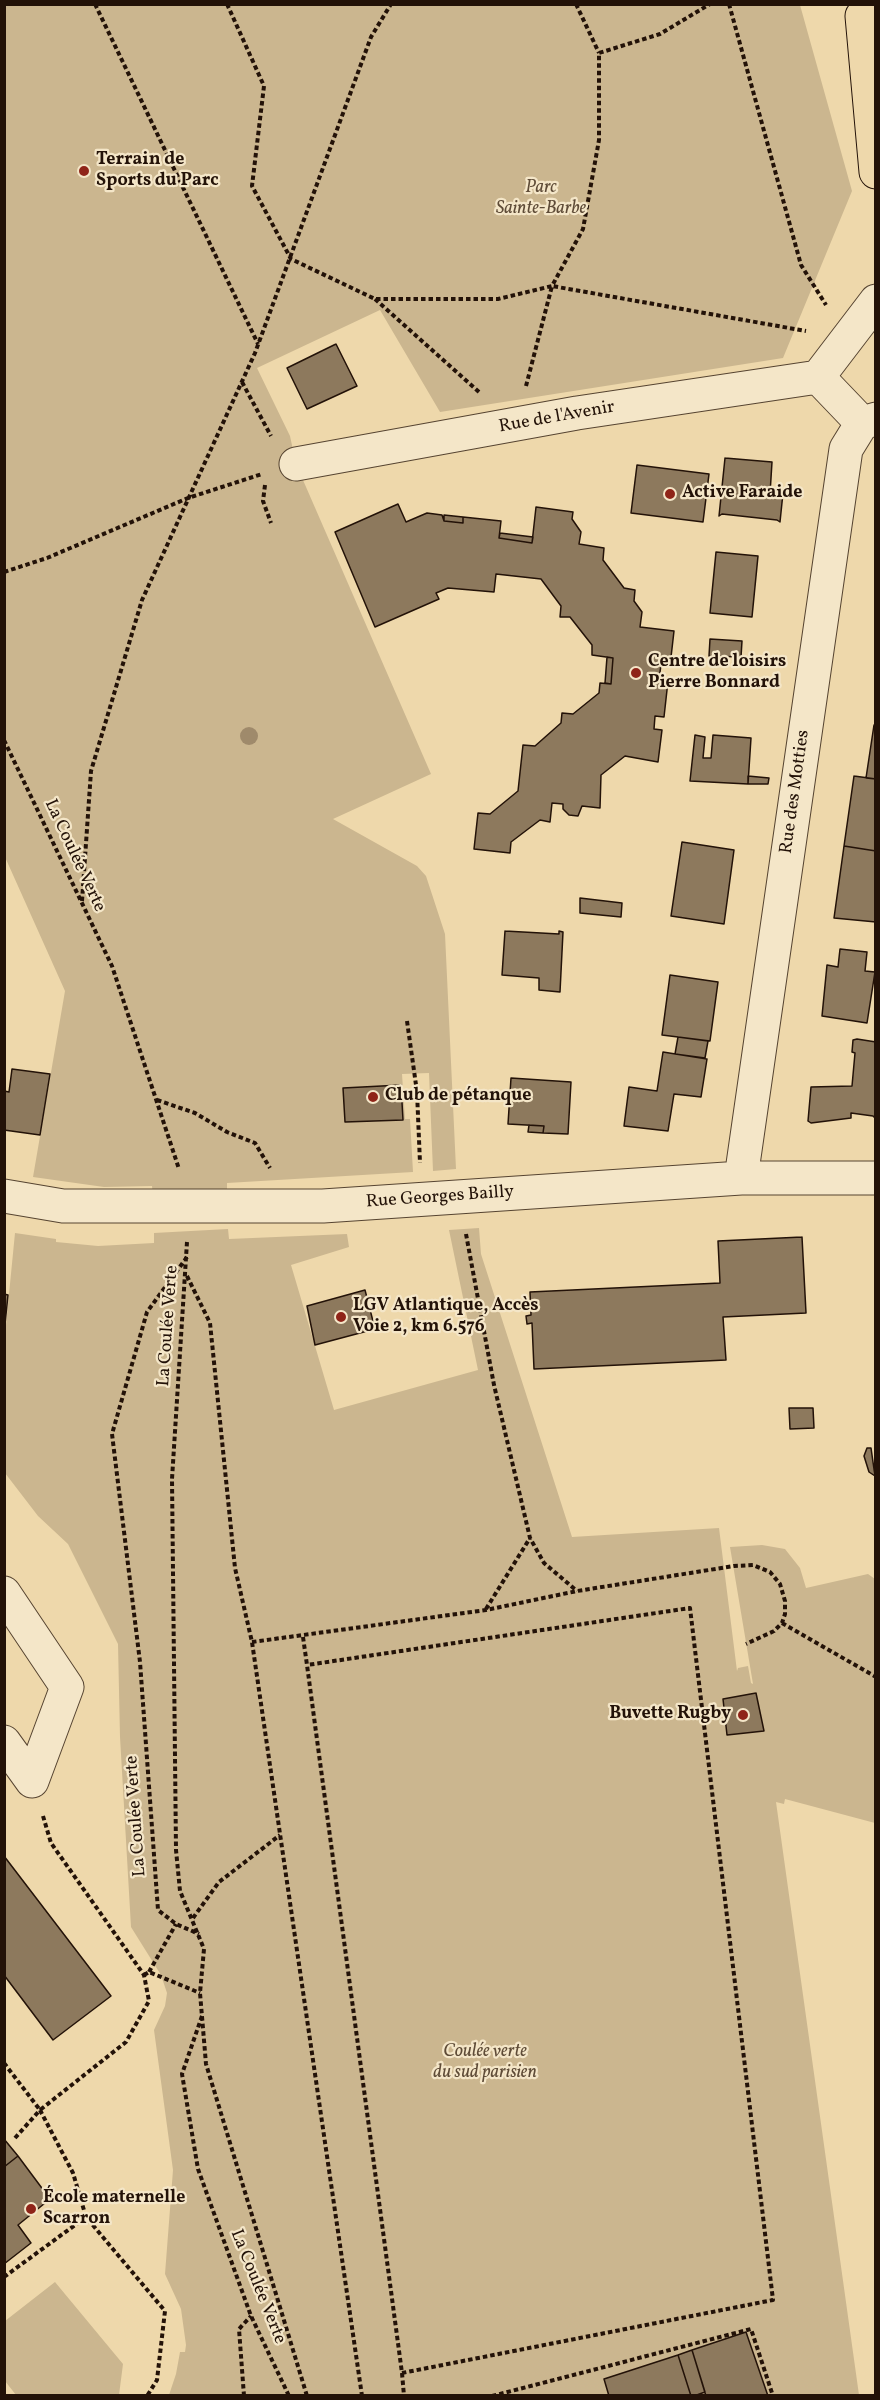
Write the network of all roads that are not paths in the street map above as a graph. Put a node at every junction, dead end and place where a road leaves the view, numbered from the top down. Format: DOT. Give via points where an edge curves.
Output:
graph roads {
  1 [pos="860,10"];
  2 [pos="876,51"];
  3 [pos="876,172"];
  4 [pos="876,301"];
  5 [pos="818,377"];
  6 [pos="869,421"];
  7 [pos="296,464"];
  8 [pos="741,1178"];
  9 [pos="876,1178"];
  10 [pos="4,1196"];
  11 [pos="4,1593"];
  12 [pos="4,1742"];
  1 -- 2 [label="main road"];
  1 -- 3 [label="main road"];
  4 -- 5 [label="street"];
  5 -- 6 [label="street"];
  5 -- 7 [label="street, Rue de l'Avenir" via="516,424"];
  6 -- 8 [label="street, Rue des Motties" via="846,449"];
  8 -- 9 [label="street, Rue Georges Bailly"];
  8 -- 10 [label="street, Rue Georges Bailly" via="278,1206 63,1206"];
  11 -- 12 [label="street" via="66,1687 32,1781"];
}
